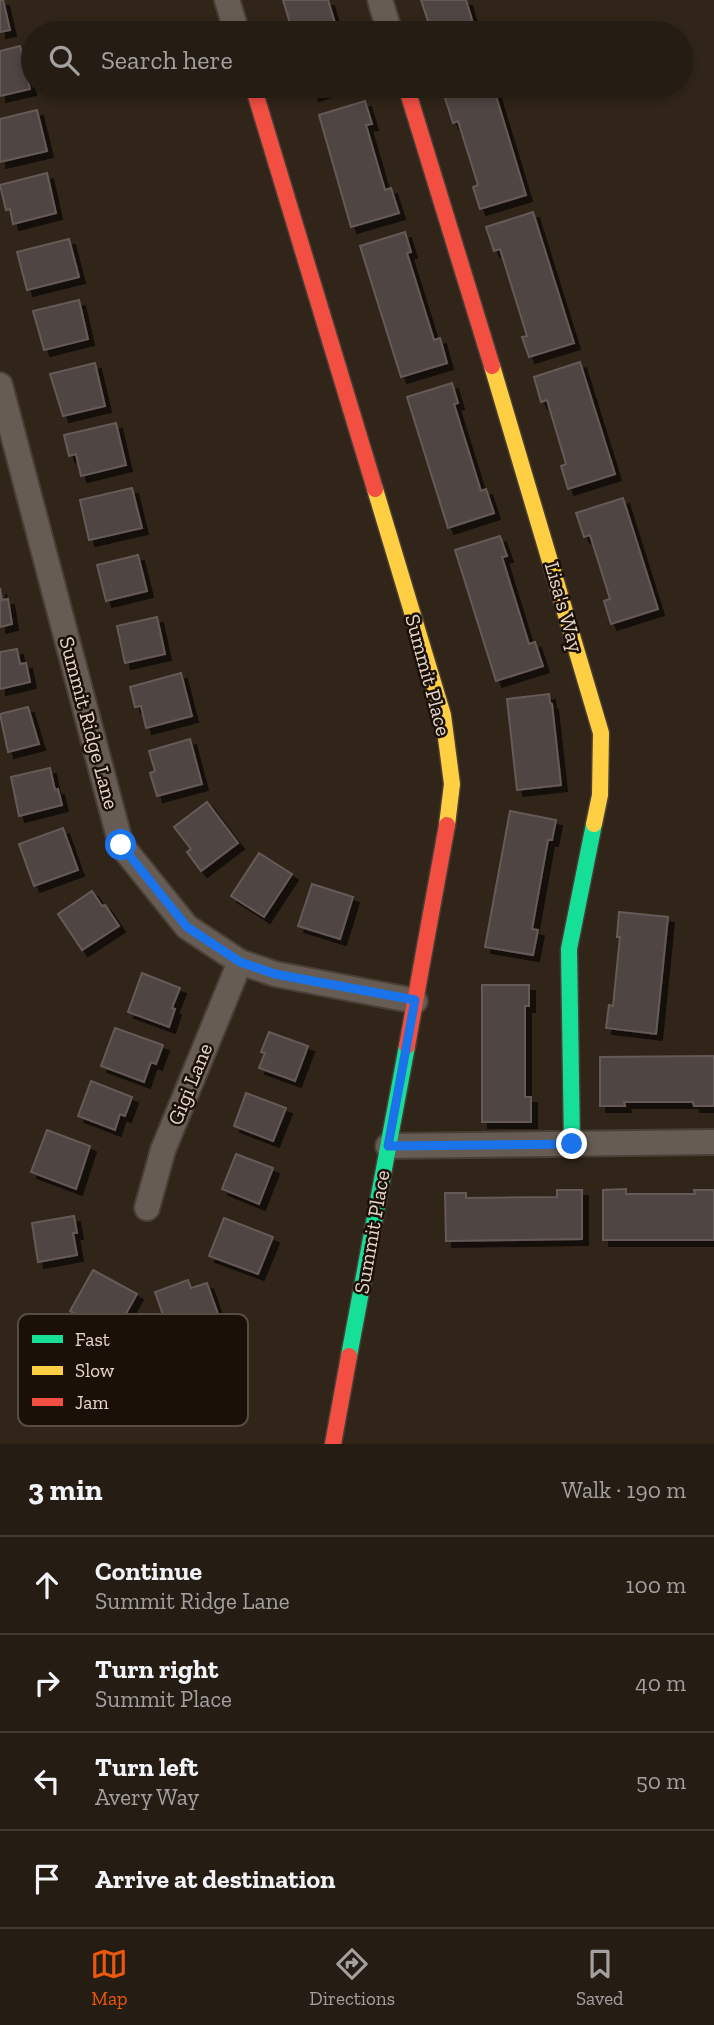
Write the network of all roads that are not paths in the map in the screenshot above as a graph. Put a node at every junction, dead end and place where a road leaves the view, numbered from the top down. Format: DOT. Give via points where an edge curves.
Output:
graph roads {
  1 [pos="227,0"];
  2 [pos="380,0"];
  3 [pos="233,21"];
  4 [pos="386,21"];
  5 [pos="257,98"];
  6 [pos="410,98"];
  7 [pos="0,385"];
  8 [pos="240,962"];
  9 [pos="415,1000"];
  10 [pos="714,1142"];
  11 [pos="572,1144"];
  12 [pos="388,1146"];
  13 [pos="147,1208"];
  14 [pos="333,1444"];
  1 -- 3 [label="street"];
  2 -- 4 [label="street"];
  5 -- 9 [label="street, Summit Place" via="443,715 452,784"];
  6 -- 11 [label="street, Lisa's Way" via="601,733 600,795 569,949"];
  7 -- 8 [label="street, Summit Ridge Lane" via="121,845 187,927"];
  8 -- 9 [label="street, Summit Ridge Lane" via="275,974"];
  8 -- 13 [label="street, Gigi Lane" via="163,1150"];
  9 -- 12 [label="street, Summit Place"];
  10 -- 11 [label="street"];
  11 -- 12 [label="street"];
  12 -- 14 [label="street, Summit Place"];
}
